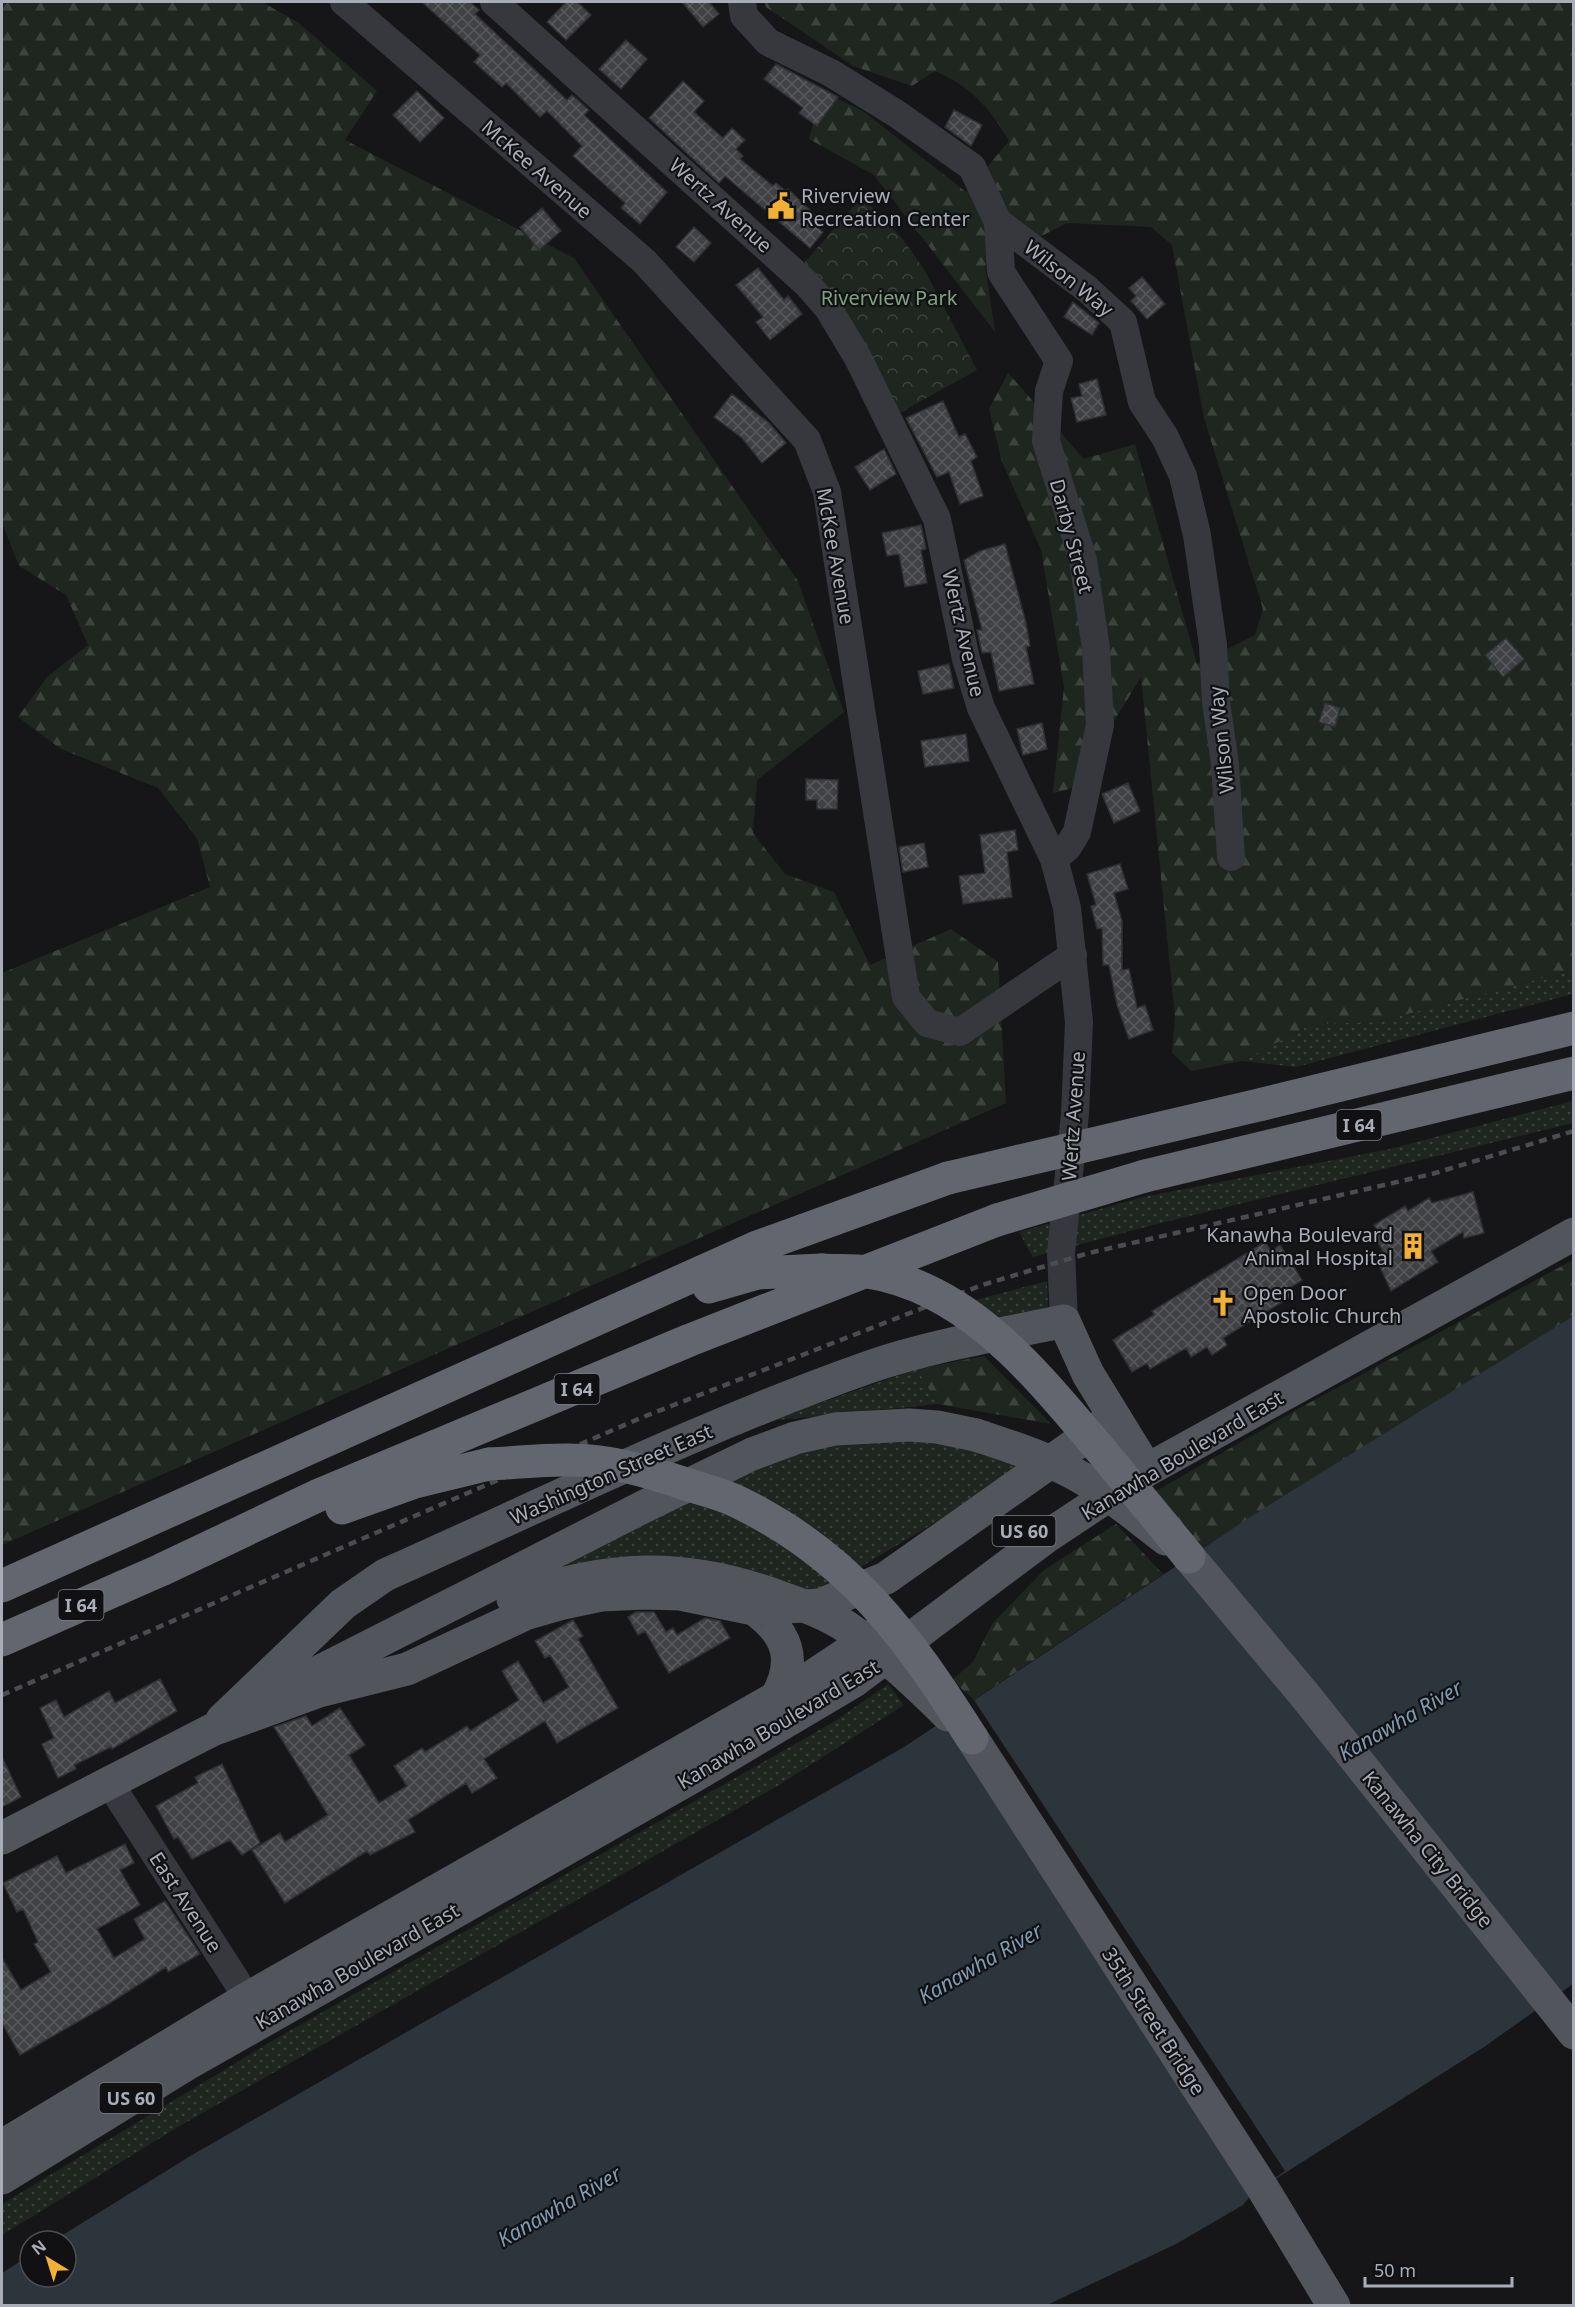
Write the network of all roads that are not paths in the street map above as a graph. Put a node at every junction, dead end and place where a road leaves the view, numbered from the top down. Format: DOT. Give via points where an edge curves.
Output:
graph roads {
  1 [pos="344,2"];
  2 [pos="494,2"];
  3 [pos="742,2"];
  4 [pos="998,222"];
  5 [pos="1231,857"];
  6 [pos="1054,859"];
  7 [pos="1073,955"];
  8 [pos="1574,1028"];
  9 [pos="1574,1073"];
  10 [pos="1574,1209"];
  11 [pos="1574,1234"];
  12 [pos="1064,1321"];
  13 [pos="575,1329"];
  14 [pos="1114,1418"];
  15 [pos="1143,1463"];
  16 [pos="1189,1557"];
  17 [pos="161,1570"];
  18 [pos="2,1586"];
  19 [pos="754,1609"];
  20 [pos="2,1640"];
  21 [pos="320,1691"];
  22 [pos="776,1698"];
  23 [pos="212,1730"];
  24 [pos="972,1738"];
  25 [pos="110,1784"];
  26 [pos="2,1838"];
  27 [pos="255,2009"];
  28 [pos="1574,2032"];
  29 [pos="2,2146"];
  30 [pos="2,2178"];
  31 [pos="1334,2306"];
  1 -- 7 [label="street, McKee Avenue" via="644,261 807,440 827,492 906,997 927,1023 960,1032"];
  2 -- 6 [label="street, Wertz Avenue" via="766,246 828,308 858,358 937,519 966,660 981,708"];
  3 -- 4 [label="street, Wilson Way" via="744,16 768,42 831,73 972,167"];
  4 -- 5 [label="street, Wilson Way" via="1087,289 1123,322 1142,402 1166,437 1183,476 1207,594"];
  4 -- 6 [label="street, Darby Street" via="1001,272 1059,361 1049,391 1046,441 1083,560 1096,649 1100,725 1077,832"];
  6 -- 7 [label="street, Wertz Avenue" via="1067,908"];
  7 -- 12 [label="street, Wertz Avenue" via="1079,1022 1075,1114 1061,1253"];
  8 -- 13 [label="highway, I 64, bridge" via="948,1178 757,1247"];
  9 -- 17 [label="highway, I 64, bridge" via="1145,1176 997,1220 690,1340 319,1495"];
  10 -- 15 [label="main road, Kanawha Boulevard East / US 60"];
  11 -- 15 [label="main road, Kanawha Boulevard East / US 60"];
  12 -- 14 [label="main road, Wertz Avenue" via="1078,1355"];
  12 -- 23 [label="main road, Washington Street East" via="871,1366 739,1417 385,1575 343,1604"];
  13 -- 16 [label="highway, bridge" via="758,1273 868,1272 911,1285 958,1308 1005,1343 1061,1402"];
  13 -- 18 [label="highway, I 64"];
  14 -- 15 [label="main road, Wertz Avenue"];
  14 -- 19 [label="main road, Washington Street East" via="886,1578 820,1605"];
  15 -- 22 [label="main road, Kanawha Boulevard East / US 60" via="1100,1477 838,1661"];
  15 -- 27 [label="main road, Kanawha Boulevard East / US 60" via="854,1681 704,1770"];
  16 -- 23 [label="main road, Kanawha City Bridge, bridge" via="1100,1489 1065,1468 976,1435 937,1427 874,1425 835,1429 752,1454 325,1667"];
  16 -- 28 [label="main road, Kanawha City Bridge"];
  17 -- 20 [label="highway, I 64"];
  17 -- 24 [label="highway, bridge" via="415,1482 489,1464 582,1461 645,1470 737,1501 806,1541 840,1568 886,1614"];
  19 -- 21 [label="main road, Washington Street East" via="680,1594 591,1597 525,1614 407,1669"];
  19 -- 22 [label="main road" via="769,1619 786,1647 789,1669"];
  21 -- 23 [label="main road, Washington Street East"];
  21 -- 24 [label="main road, 35th Street Bridge, bridge" via="513,1599 549,1586 625,1572 667,1571 705,1574 747,1585 819,1611 901,1668"];
  22 -- 27 [label="main road, Kanawha Boulevard East / US 60"];
  23 -- 25 [label="main road, Washington Street East"];
  24 -- 31 [label="main road, 35th Street Bridge" via="1262,2187"];
  25 -- 26 [label="main road, Washington Street East"];
  25 -- 27 [label="street, East Avenue"];
  27 -- 29 [label="main road, Kanawha Boulevard East / US 60"];
  27 -- 30 [label="main road, Kanawha Boulevard East / US 60"];
}
